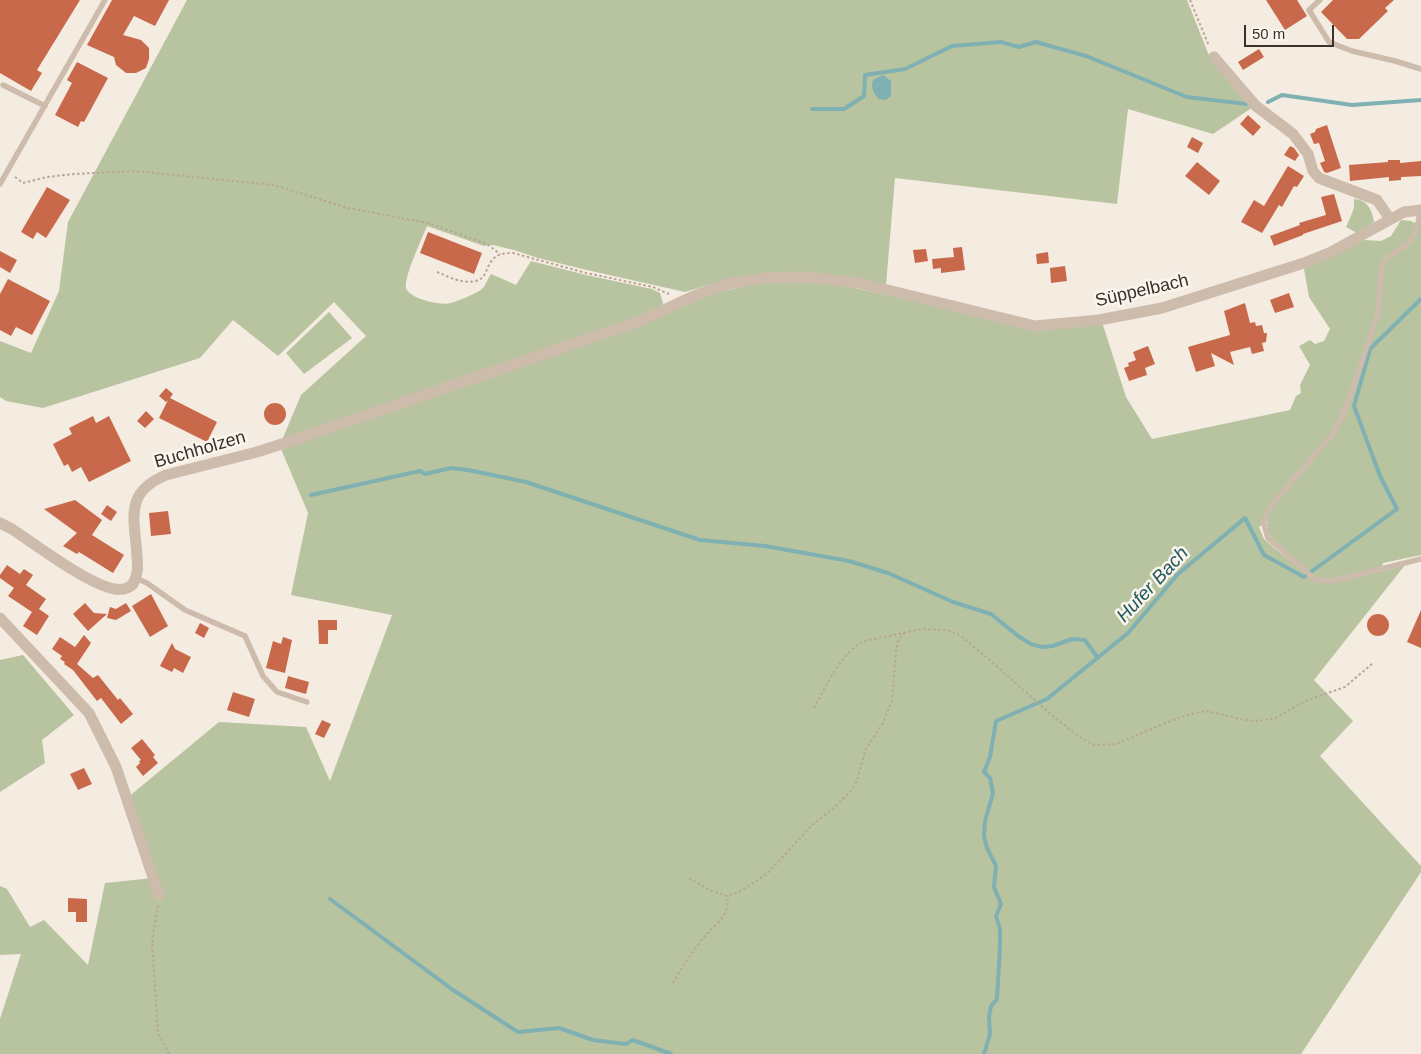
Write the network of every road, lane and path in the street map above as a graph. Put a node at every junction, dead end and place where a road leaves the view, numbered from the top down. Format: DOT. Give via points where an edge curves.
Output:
graph roads {
  1 [pos="105,0"];
  2 [pos="1190,0"];
  3 [pos="1320,0"];
  4 [pos="1214,57"];
  5 [pos="1421,69"];
  6 [pos="3,85"];
  7 [pos="45,106"];
  8 [pos="8,172"];
  9 [pos="0,184"];
  10 [pos="1421,210"];
  11 [pos="1390,219"];
  12 [pos="500,254"];
  13 [pos="437,272"];
  14 [pos="677,304"];
  15 [pos="0,523"];
  16 [pos="1421,559"];
  17 [pos="136,578"];
  18 [pos="0,618"];
  19 [pos="905,632"];
  20 [pos="1372,663"];
  21 [pos="307,702"];
  22 [pos="814,708"];
  23 [pos="689,878"];
  24 [pos="159,895"];
  25 [pos="727,896"];
  26 [pos="673,983"];
  27 [pos="169,1054"];
  1 -- 7 [label="lane"];
  2 -- 4 [label="path"];
  3 -- 5 [label="lane" via="1309,10 1329,42"];
  4 -- 11 [label="street" via="1256,106 1293,134 1308,154 1313,171 1319,178 1377,200"];
  6 -- 7 [label="lane"];
  7 -- 8 [label="lane"];
  8 -- 9 [label="lane"];
  8 -- 12 [label="path" via="23,183 74,174 135,171 274,185 348,208 428,223 487,244"];
  10 -- 11 [label="street, Süppelbach" via="1404,212"];
  10 -- 16 [label="lane" via="1410,242 1390,254 1382,265 1378,312 1342,416 1331,436 1273,503 1263,521 1268,538 1316,580 1333,581"];
  11 -- 14 [label="street, Süppelbach" via="1331,252 1304,263 1162,308 1099,320 1035,326 859,284 807,276 757,279 716,287"];
  12 -- 13 [label="path" via="476,281 460,281"];
  12 -- 14 [label="path" via="513,253 653,287 668,294"];
  14 -- 17 [label="street, Buchholzen" via="640,321 274,447 166,475 151,482 139,495 134,510"];
  15 -- 17 [label="street" via="104,586 123,589"];
  17 -- 21 [label="lane" via="185,610 245,636 263,676 277,692"];
  18 -- 24 [label="street" via="89,713 116,767"];
  19 -- 20 [label="path" via="947,630 960,636 1045,709 1094,744 1116,744 1207,711 1240,720 1276,718 1305,701 1345,687"];
  19 -- 22 [label="path" via="857,645 835,671"];
  19 -- 25 [label="path" via="898,641 892,700 883,724 866,749 856,782 766,874 741,891"];
  23 -- 25 [label="path"];
  24 -- 27 [label="path" via="152,943 158,1033"];
  25 -- 26 [label="path" via="726,910 721,919 698,944"];
}
